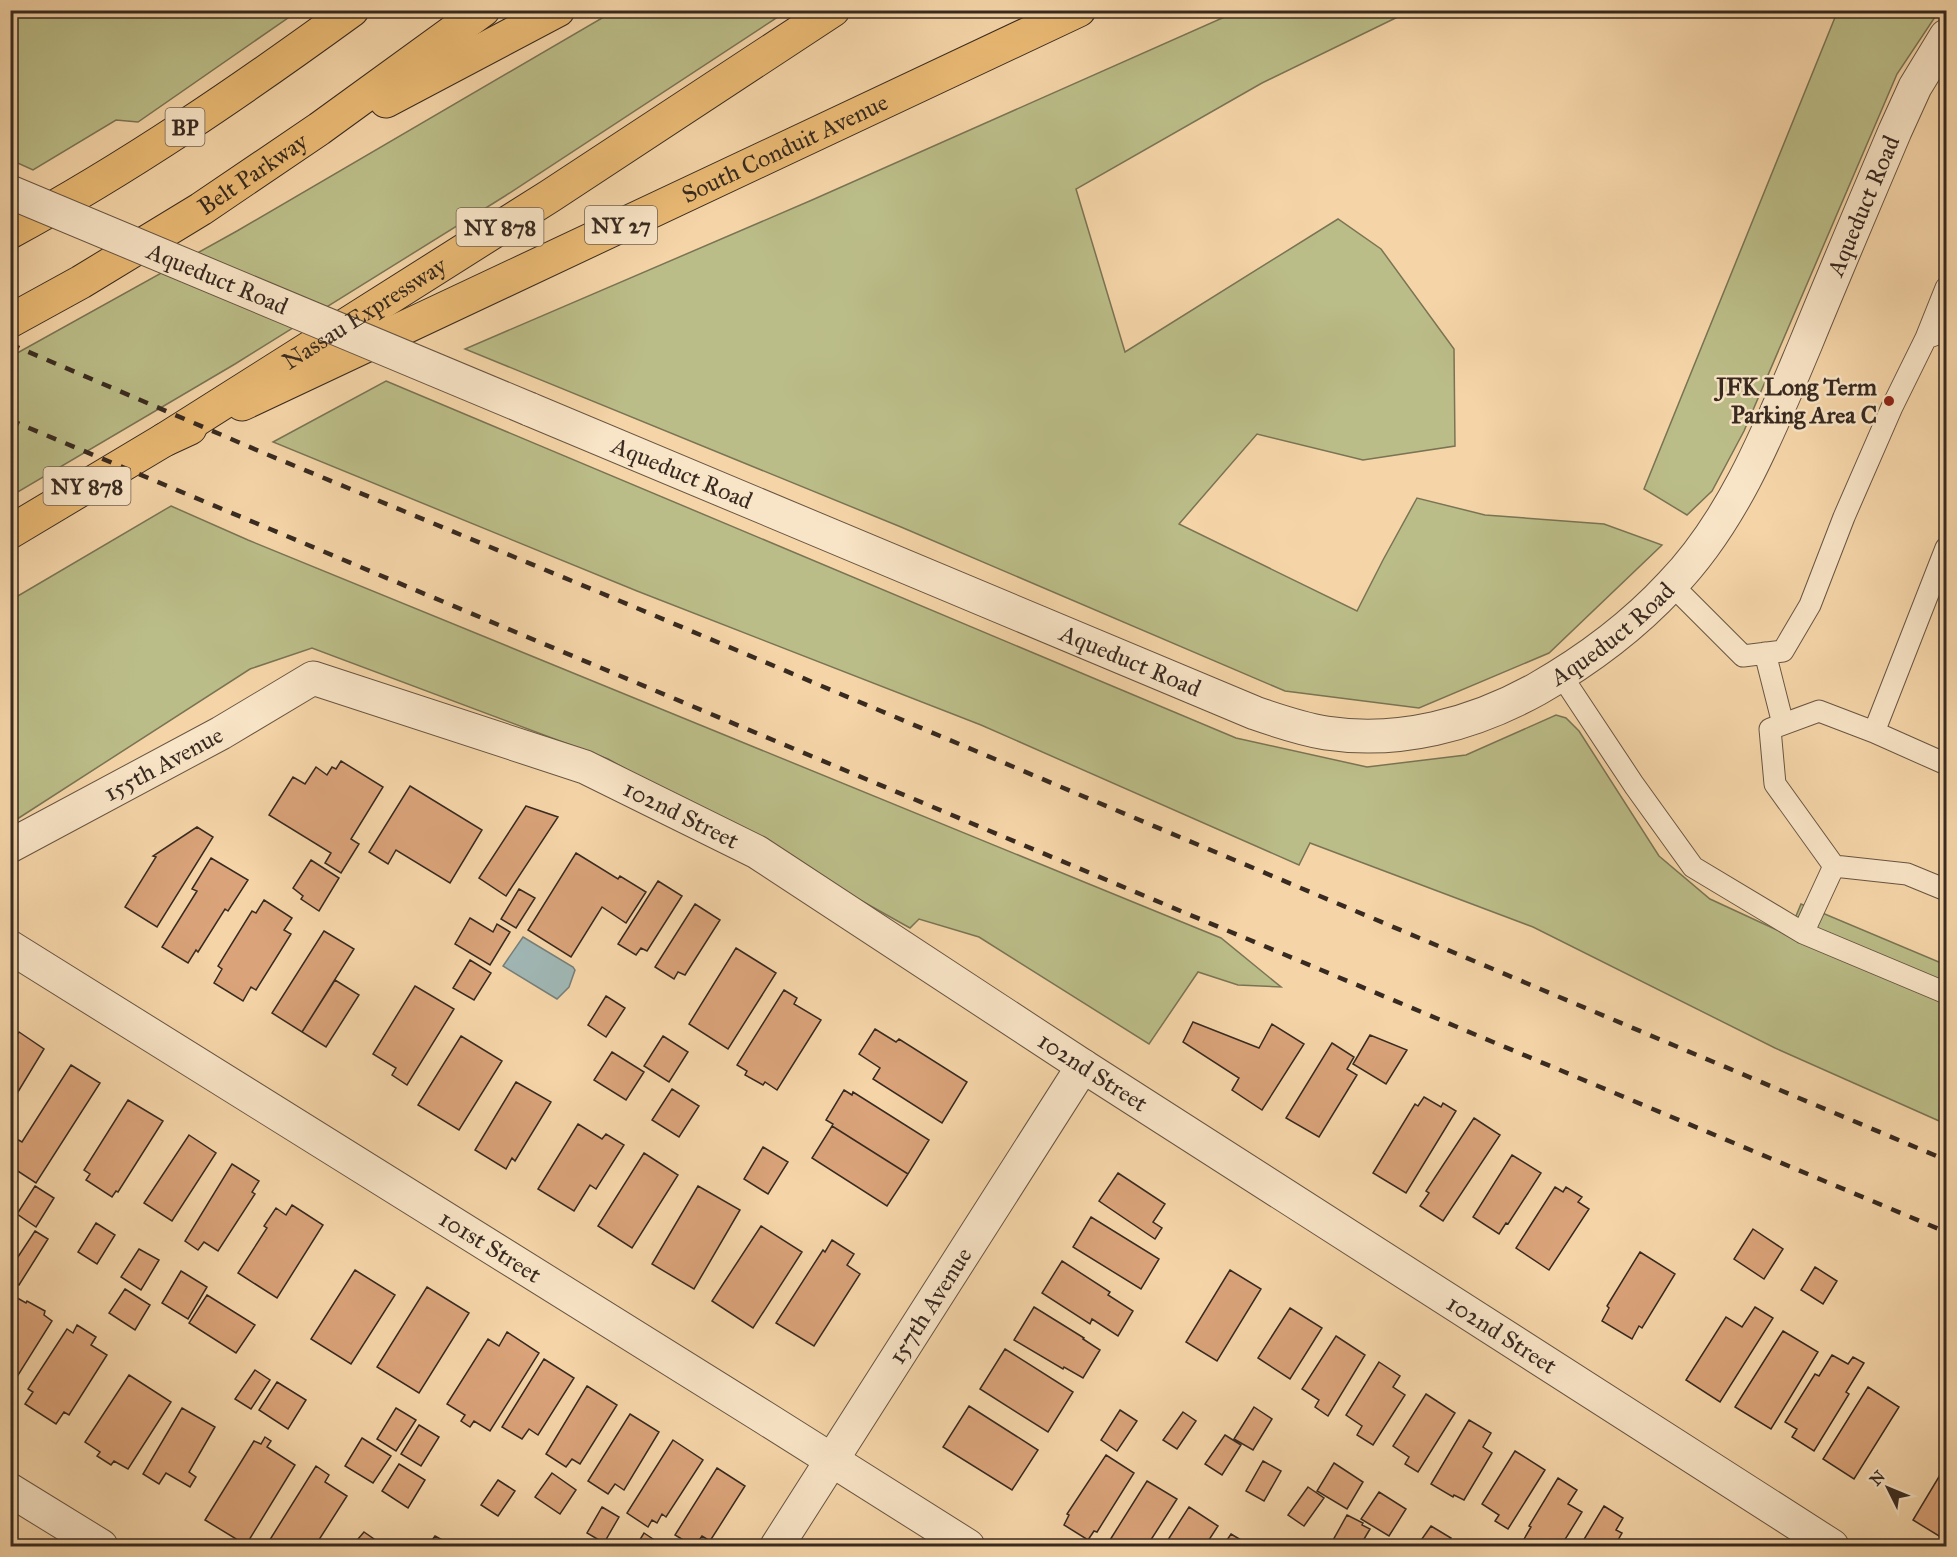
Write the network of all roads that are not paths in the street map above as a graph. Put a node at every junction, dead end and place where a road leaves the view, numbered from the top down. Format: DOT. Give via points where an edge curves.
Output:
graph roads {
  1 [pos="352,10"];
  2 [pos="483,10"];
  3 [pos="558,10"];
  4 [pos="833,10"];
  5 [pos="1079,10"];
  6 [pos="1947,36"];
  7 [pos="262,167"];
  8 [pos="10,192"];
  9 [pos="10,232"];
  10 [pos="1947,288"];
  11 [pos="10,321"];
  12 [pos="1947,331"];
  13 [pos="1926,338"];
  14 [pos="164,440"];
  15 [pos="10,532"];
  16 [pos="1947,548"];
  17 [pos="1672,585"];
  18 [pos="1765,653"];
  19 [pos="1561,675"];
  20 [pos="313,678"];
  21 [pos="1784,724"];
  22 [pos="1874,732"];
  23 [pos="1947,764"];
  24 [pos="10,846"];
  25 [pos="1834,866"];
  26 [pos="1947,890"];
  27 [pos="1803,933"];
  28 [pos="10,947"];
  29 [pos="1947,993"];
  30 [pos="1083,1065"];
  31 [pos="831,1460"];
  32 [pos="10,1490"];
  33 [pos="101,1546"];
  34 [pos="777,1546"];
  35 [pos="968,1546"];
  36 [pos="1832,1546"];
  1 -- 9 [label="highway, BP" via="156,146"];
  2 -- 7 [label="highway, Belt Parkway"];
  3 -- 7 [label="highway"];
  4 -- 14 [label="highway, Nassau Expressway / NY 878" via="550,196"];
  5 -- 14 [label="highway, South Conduit Avenue / NY 27"];
  6 -- 17 [label="street, Aqueduct Road" via="1915,87 1895,131 1768,434 1724,514"];
  7 -- 11 [label="highway, Belt Parkway" via="153,239"];
  8 -- 19 [label="street, Aqueduct Road, bridge" via="1214,697 1289,724 1323,733 1406,735 1495,710"];
  10 -- 13 [label="lane"];
  12 -- 13 [label="lane"];
  13 -- 18 [label="lane" via="1857,487 1810,605 1783,651"];
  14 -- 15 [label="highway, Nassau Expressway / NY 878"];
  16 -- 22 [label="lane"];
  17 -- 18 [label="lane" via="1743,656"];
  17 -- 19 [label="street, Aqueduct Road" via="1624,629"];
  18 -- 21 [label="lane"];
  19 -- 27 [label="lane" via="1693,867"];
  20 -- 24 [label="street, 155th Avenue" via="220,733"];
  20 -- 30 [label="street, 102nd Street" via="585,767 757,852"];
  21 -- 22 [label="lane" via="1819,711"];
  21 -- 25 [label="lane" via="1770,729 1775,784"];
  22 -- 23 [label="lane"];
  25 -- 26 [label="lane" via="1907,874"];
  25 -- 27 [label="lane"];
  27 -- 29 [label="lane"];
  28 -- 31 [label="street, 101st Street"];
  30 -- 31 [label="street, 157th Avenue"];
  30 -- 36 [label="street, 102nd Street"];
  31 -- 34 [label="street, 157th Avenue"];
  31 -- 35 [label="street, 101st Street"];
  32 -- 33 [label="street"];
}
